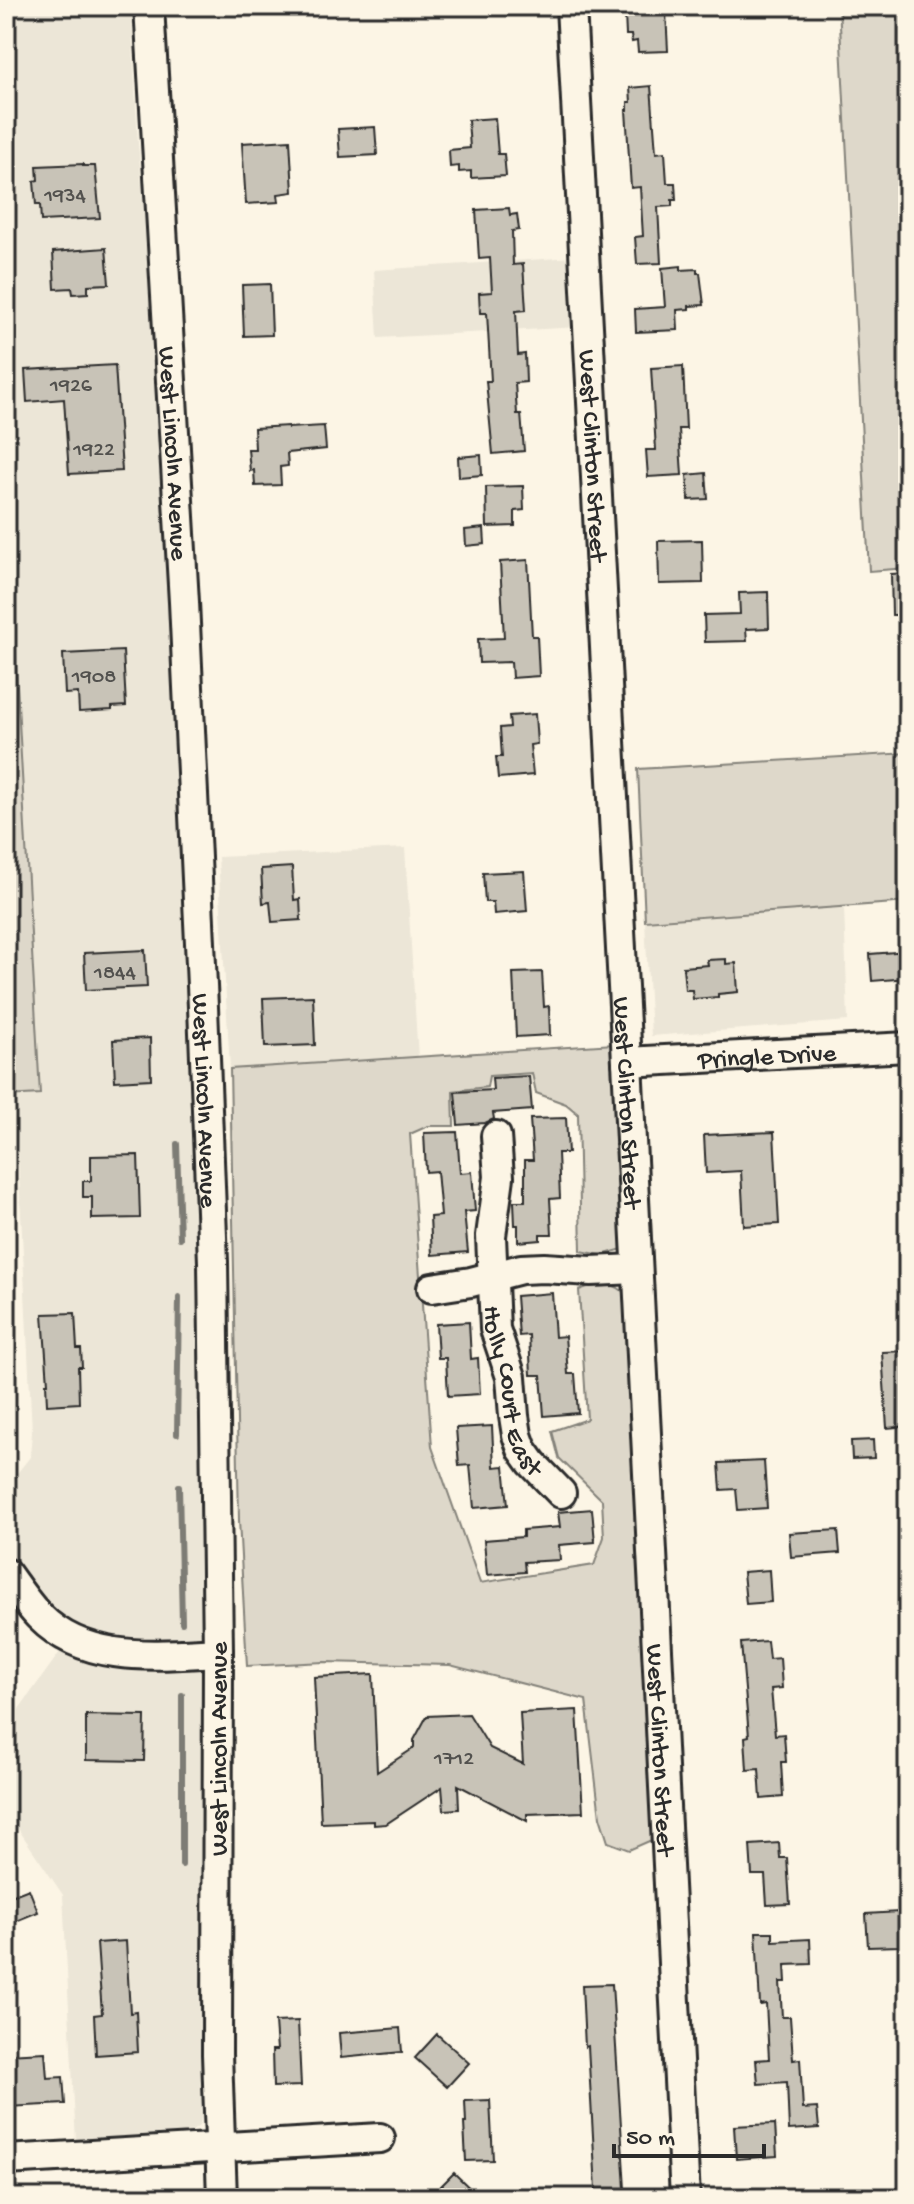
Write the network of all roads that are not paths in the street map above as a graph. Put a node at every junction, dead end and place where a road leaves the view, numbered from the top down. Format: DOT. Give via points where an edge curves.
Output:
graph roads {
  1 [pos="149,6"];
  2 [pos="571,6"];
  3 [pos="908,1047"];
  4 [pos="627,1062"];
  5 [pos="496,1136"];
  6 [pos="637,1269"];
  7 [pos="492,1276"];
  8 [pos="432,1288"];
  9 [pos="561,1493"];
  10 [pos="6,1573"];
  11 [pos="218,1652"];
  12 [pos="380,2138"];
  13 [pos="219,2147"];
  14 [pos="6,2160"];
  15 [pos="222,2198"];
  16 [pos="685,2198"];
  1 -- 11 [label="street, West Lincoln Avenue" via="202,978"];
  2 -- 4 [label="street, West Clinton Street"];
  3 -- 4 [label="street, Pringle Drive"];
  4 -- 6 [label="street, West Clinton Street"];
  5 -- 7 [label="street, Holly Court East" via="499,1177"];
  6 -- 7 [label="street" via="521,1269"];
  6 -- 16 [label="street, West Clinton Street"];
  7 -- 8 [label="street"];
  7 -- 9 [label="street, Holly Court East" via="495,1329 511,1377 517,1435 532,1463"];
  10 -- 11 [label="street" via="41,1618 92,1648 128,1654"];
  11 -- 13 [label="street, West Lincoln Avenue"];
  12 -- 13 [label="street"];
  13 -- 14 [label="street"];
  13 -- 15 [label="street, West Lincoln Avenue"];
}
